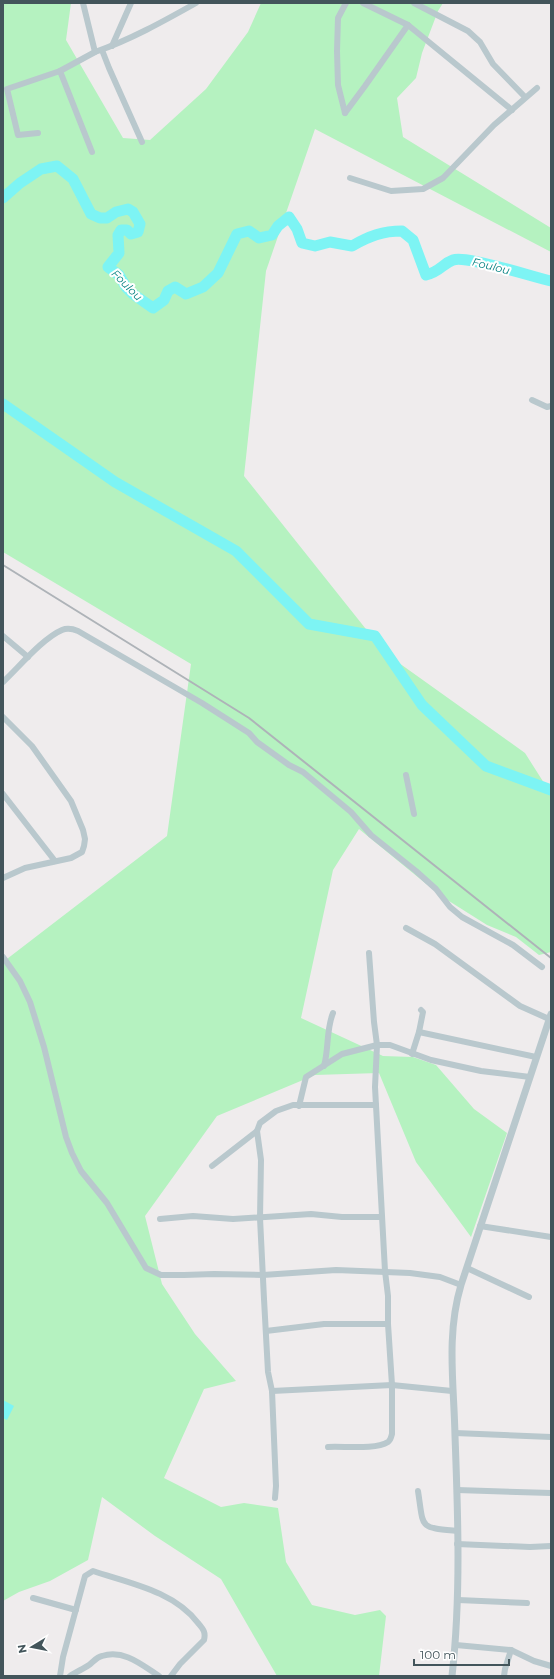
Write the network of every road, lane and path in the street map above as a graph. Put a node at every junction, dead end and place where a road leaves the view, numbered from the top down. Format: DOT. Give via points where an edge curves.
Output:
graph roads {
  1 [pos="83,3"];
  2 [pos="131,3"];
  3 [pos="196,3"];
  4 [pos="346,3"];
  5 [pos="363,3"];
  6 [pos="414,3"];
  7 [pos="408,25"];
  8 [pos="112,46"];
  9 [pos="102,50"];
  10 [pos="95,52"];
  11 [pos="60,71"];
  12 [pos="537,88"];
  13 [pos="525,97"];
  14 [pos="512,110"];
  15 [pos="38,133"];
  16 [pos="142,142"];
  17 [pos="92,152"];
  18 [pos="350,178"];
  19 [pos="532,400"];
  20 [pos="551,406"];
  21 [pos="3,636"];
  22 [pos="28,656"];
  23 [pos="3,682"];
  24 [pos="3,717"];
  25 [pos="406,775"];
  26 [pos="3,794"];
  27 [pos="414,814"];
  28 [pos="55,861"];
  29 [pos="3,878"];
  30 [pos="406,928"];
  31 [pos="369,953"];
  32 [pos="3,957"];
  33 [pos="542,968"];
  34 [pos="421,1010"];
  35 [pos="333,1013"];
  36 [pos="550,1015"];
  37 [pos="419,1032"];
  38 [pos="377,1045"];
  39 [pos="412,1054"];
  40 [pos="536,1057"];
  41 [pos="324,1066"];
  42 [pos="530,1077"];
  43 [pos="376,1105"];
  44 [pos="299,1106"];
  45 [pos="257,1131"];
  46 [pos="212,1166"];
  47 [pos="382,1217"];
  48 [pos="160,1218"];
  49 [pos="260,1218"];
  50 [pos="480,1226"];
  51 [pos="551,1237"];
  52 [pos="467,1268"];
  53 [pos="385,1271"];
  54 [pos="263,1275"];
  55 [pos="461,1284"];
  56 [pos="529,1297"];
  57 [pos="388,1324"];
  58 [pos="266,1331"];
  59 [pos="392,1385"];
  60 [pos="272,1391"];
  61 [pos="452,1391"];
  62 [pos="455,1433"];
  63 [pos="551,1437"];
  64 [pos="328,1447"];
  65 [pos="457,1490"];
  66 [pos="418,1491"];
  67 [pos="551,1493"];
  68 [pos="274,1498"];
  69 [pos="457,1531"];
  70 [pos="457,1544"];
  71 [pos="551,1546"];
  72 [pos="33,1598"];
  73 [pos="458,1600"];
  74 [pos="527,1604"];
  75 [pos="76,1610"];
  76 [pos="456,1645"];
  77 [pos="511,1650"];
  78 [pos="551,1666"];
  79 [pos="60,1676"];
  80 [pos="70,1676"];
  81 [pos="159,1676"];
  82 [pos="171,1676"];
  83 [pos="452,1676"];
  84 [pos="504,1676"];
  1 -- 10 [label="street"];
  2 -- 8 [label="street"];
  3 -- 8 [label="street"];
  4 -- 7 [label="street" via="338,18 337,51 338,85 345,113"];
  5 -- 7 [label="street"];
  6 -- 13 [label="street" via="468,31 480,42 493,64"];
  7 -- 14 [label="street"];
  8 -- 9 [label="street"];
  9 -- 10 [label="street"];
  9 -- 16 [label="street"];
  10 -- 11 [label="street"];
  11 -- 15 [label="street" via="8,89 18,135"];
  11 -- 17 [label="street"];
  12 -- 13 [label="street"];
  13 -- 14 [label="street"];
  14 -- 18 [label="street" via="443,178 423,190 392,192"];
  19 -- 20 [label="street" via="547,407"];
  21 -- 22 [label="street"];
  22 -- 23 [label="street"];
  22 -- 33 [label="street" via="63,630 78,630 202,703 249,733 257,742 330,794 372,835 416,871 462,917 513,945"];
  24 -- 28 [label="street" via="32,746 71,801 79,817 84,840 82,852 71,858"];
  25 -- 27 [label="street"];
  26 -- 28 [label="street"];
  28 -- 29 [label="street" via="25,868"];
  30 -- 36 [label="street" via="435,944 520,1006"];
  31 -- 38 [label="street"];
  32 -- 54 [label="street" via="18,977 30,1002 72,1153 81,1171 107,1203 146,1268 161,1275"];
  34 -- 37 [label="street" via="423,1012"];
  35 -- 41 [label="street" via="329,1023 328,1054"];
  36 -- 40 [label="street"];
  37 -- 39 [label="street"];
  37 -- 40 [label="street"];
  38 -- 39 [label="street" via="390,1045"];
  38 -- 41 [label="street" via="342,1054"];
  38 -- 43 [label="street"];
  39 -- 42 [label="street" via="481,1071"];
  40 -- 42 [label="street"];
  41 -- 44 [label="street" via="306,1077"];
  42 -- 50 [label="street"];
  43 -- 44 [label="street"];
  43 -- 47 [label="street"];
  44 -- 45 [label="street" via="276,1111 260,1122"];
  45 -- 46 [label="street"];
  45 -- 49 [label="street" via="261,1160"];
  47 -- 49 [label="street" via="311,1214"];
  47 -- 53 [label="street"];
  48 -- 49 [label="street"];
  49 -- 54 [label="street"];
  50 -- 51 [label="street"];
  50 -- 52 [label="street"];
  52 -- 55 [label="street"];
  52 -- 56 [label="street"];
  53 -- 54 [label="street" via="336,1270"];
  53 -- 55 [label="street" via="425,1274"];
  53 -- 57 [label="street"];
  54 -- 58 [label="street"];
  55 -- 61 [label="street" via="452,1323"];
  57 -- 58 [label="street" via="324,1324"];
  57 -- 59 [label="street"];
  58 -- 60 [label="street" via="268,1372"];
  59 -- 60 [label="street"];
  59 -- 61 [label="street"];
  59 -- 64 [label="street" via="392,1434 387,1442 372,1446"];
  60 -- 68 [label="street" via="276,1486"];
  61 -- 62 [label="street"];
  62 -- 63 [label="street"];
  62 -- 65 [label="street"];
  65 -- 67 [label="street"];
  65 -- 69 [label="street"];
  66 -- 69 [label="street" via="425,1526"];
  69 -- 70 [label="street"];
  70 -- 71 [label="street"];
  70 -- 73 [label="street"];
  72 -- 75 [label="street"];
  73 -- 74 [label="street"];
  73 -- 76 [label="street"];
  75 -- 79 [label="street"];
  75 -- 82 [label="street" via="85,1576 93,1571 143,1586 177,1604 192,1615 205,1634 204,1640"];
  76 -- 77 [label="street"];
  76 -- 83 [label="street"];
  77 -- 78 [label="street"];
  77 -- 84 [label="street"];
  80 -- 81 [label="street" via="100,1656 110,1654 121,1654 133,1659"];
}
